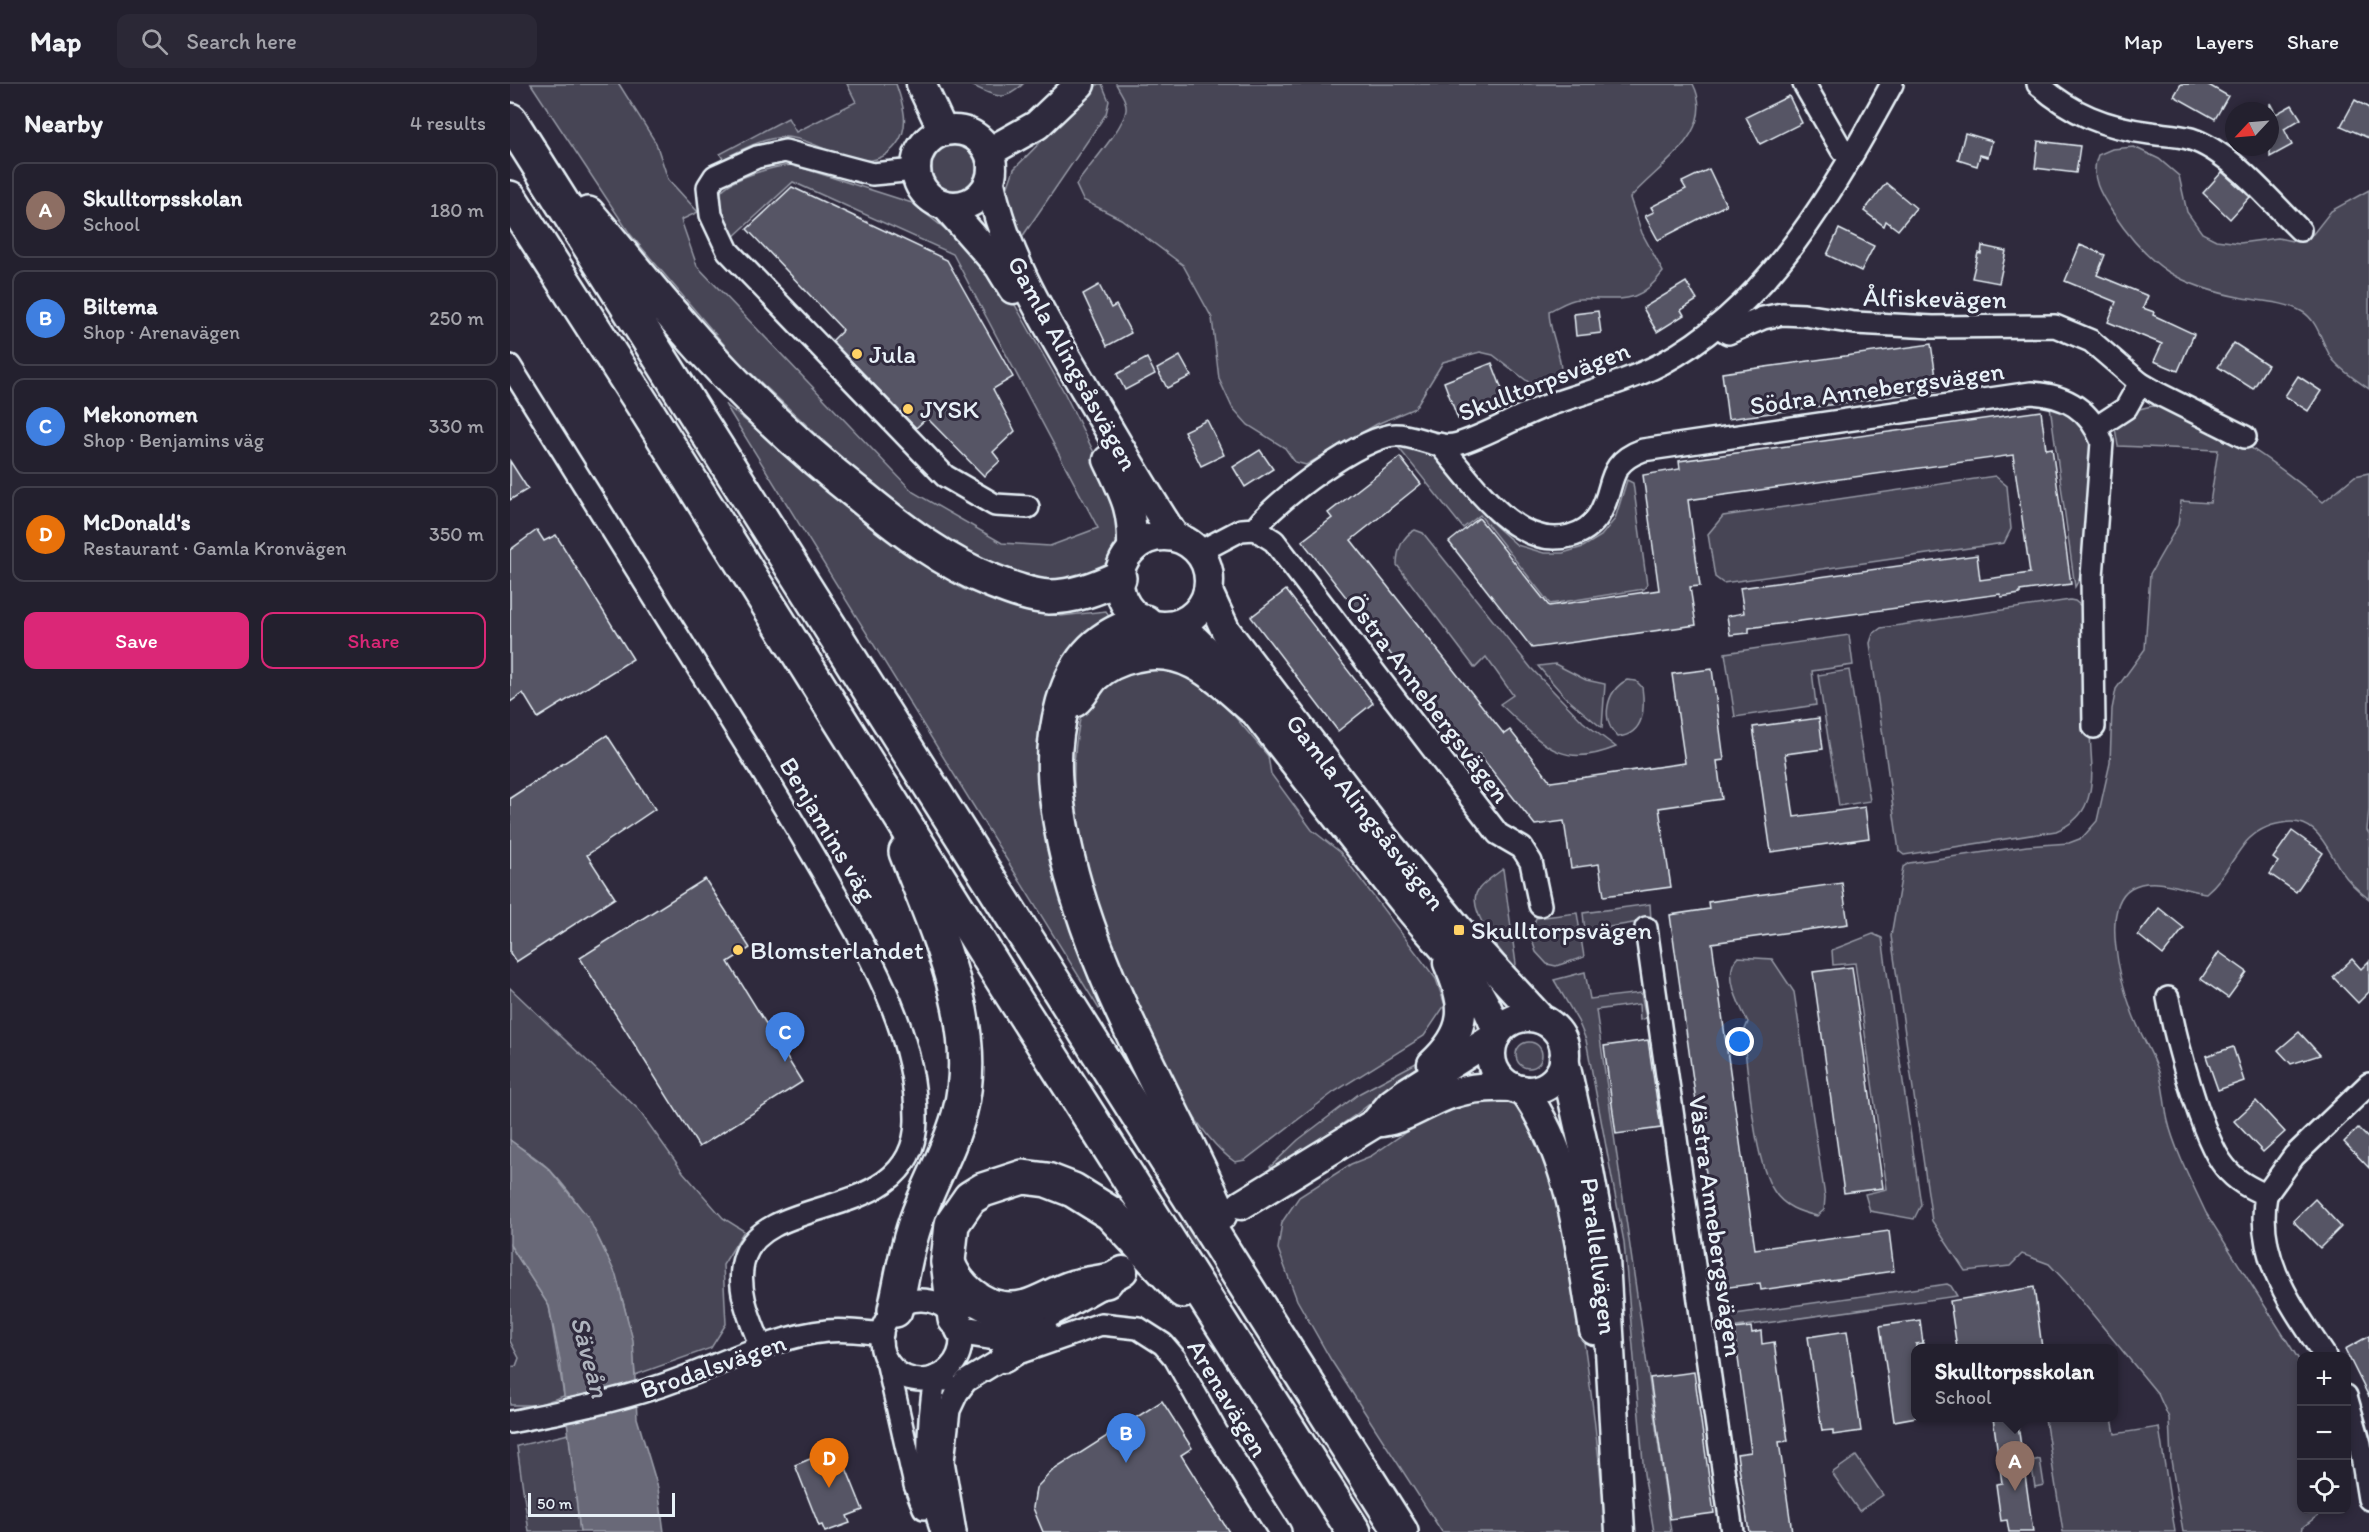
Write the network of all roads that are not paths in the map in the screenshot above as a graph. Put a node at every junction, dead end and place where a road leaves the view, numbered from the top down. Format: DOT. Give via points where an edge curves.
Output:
graph roads {
  1 [pos="921,84"];
  2 [pos="1080,84"];
  3 [pos="1804,84"];
  4 [pos="1892,84"];
  5 [pos="2038,84"];
  6 [pos="516,130"];
  7 [pos="943,131"];
  8 [pos="990,152"];
  9 [pos="1851,156"];
  10 [pos="916,170"];
  11 [pos="990,183"];
  12 [pos="510,198"];
  13 [pos="946,206"];
  14 [pos="2301,230"];
  15 [pos="1717,326"];
  16 [pos="510,366"];
  17 [pos="2140,383"];
  18 [pos="2097,427"];
  19 [pos="2245,437"];
  20 [pos="1439,444"];
  21 [pos="1028,507"];
  22 [pos="1255,529"];
  23 [pos="1174,536"];
  24 [pos="1132,549"];
  25 [pos="1199,552"];
  26 [pos="1119,578"];
  27 [pos="1208,592"];
  28 [pos="1145,622"];
  29 [pos="1179,624"];
  30 [pos="1251,706"];
  31 [pos="1062,707"];
  32 [pos="2094,727"];
  33 [pos="874,772"];
  34 [pos="1540,905"];
  35 [pos="1426,927"];
  36 [pos="1646,928"];
  37 [pos="2168,998"];
  38 [pos="1541,1019"];
  39 [pos="1497,1034"];
  40 [pos="1564,1059"];
  41 [pos="2369,1084"];
  42 [pos="1518,1089"];
  43 [pos="1407,1092"];
  44 [pos="1376,1123"];
  45 [pos="2266,1195"];
  46 [pos="1241,1204"];
  47 [pos="948,1261"];
  48 [pos="1114,1276"];
  49 [pos="889,1322"];
  50 [pos="957,1325"];
  51 [pos="1269,1326"];
  52 [pos="762,1349"];
  53 [pos="2322,1352"];
  54 [pos="1004,1358"];
  55 [pos="887,1361"];
  56 [pos="1255,1374"];
  57 [pos="935,1377"];
  58 [pos="966,1381"];
  59 [pos="2349,1406"];
  60 [pos="510,1422"];
  61 [pos="1615,1456"];
  62 [pos="2369,1499"];
  63 [pos="933,1532"];
  64 [pos="942,1532"];
  65 [pos="955,1532"];
  66 [pos="1280,1532"];
  67 [pos="1354,1532"];
  68 [pos="1401,1532"];
  69 [pos="1620,1532"];
  70 [pos="1732,1532"];
  1 -- 7 [label="street"];
  2 -- 8 [label="street" via="1037,125"];
  3 -- 9 [label="street" via="1842,150"];
  4 -- 9 [label="street, Skulltorpsvägen"];
  5 -- 14 [label="street" via="2075,113 2100,124 2205,145 2229,162"];
  6 -- 26 [label="highway" via="676,320 750,398 817,462 893,523 937,554 1012,589 1048,597 1075,594"];
  6 -- 51 [label="highway"];
  7 -- 8 [label="street" via="957,129 970,133"];
  7 -- 10 [label="street" via="922,146"];
  8 -- 11 [label="street"];
  9 -- 15 [label="street, Skulltorpsvägen" via="1804,228 1758,288"];
  10 -- 13 [label="street" via="925,193"];
  10 -- 21 [label="street" via="872,174 796,152 777,151 715,176 707,198 728,251 945,476 995,505"];
  11 -- 13 [label="street" via="972,202"];
  11 -- 23 [label="street, Gamla Alingsåsvägen" via="1007,246 1036,305"];
  12 -- 33 [label="highway"];
  13 -- 24 [label="street, Gamla Alingsåsvägen" via="999,267 1086,416 1126,498 1133,520"];
  15 -- 17 [label="street, Ålfiskevägen" via="1728,333 1782,314 1933,327 2055,326 2091,340"];
  15 -- 20 [label="street, Skulltorpsvägen" via="1661,364 1636,375 1509,420 1459,443"];
  16 -- 52 [label="street, Benjamins väg" via="801,833 872,959 899,1027 912,1077 916,1122 908,1156 891,1175 858,1197 771,1227 755,1239 745,1256 742,1286"];
  17 -- 18 [label="street" via="2126,408"];
  17 -- 19 [label="street, Ålfiskevägen"];
  18 -- 20 [label="street, Södra Annebergsvägen" via="2072,403 2057,396 2031,393 1652,448 1632,454 1619,464 1600,514 1592,524 1555,540 1535,537 1509,521"];
  18 -- 32 [label="street" via="2103,456 2091,577"];
  20 -- 22 [label="street, Skulltorpsvägen" via="1399,435 1372,440 1310,481 1263,518"];
  22 -- 25 [label="street, Skulltorpsvägen" via="1241,530"];
  22 -- 34 [label="street, Östra Annebergsvägen" via="1274,541 1498,834 1522,848 1531,862"];
  23 -- 24 [label="street" via="1151,537"];
  23 -- 25 [label="street"];
  24 -- 26 [label="street"];
  25 -- 27 [label="street" via="1208,571"];
  26 -- 28 [label="street" via="1125,604"];
  27 -- 29 [label="street" via="1197,612"];
  27 -- 38 [label="street, Gamla Alingsåsvägen" via="1226,631 1371,822 1459,930"];
  28 -- 29 [label="street"];
  28 -- 31 [label="highway" via="1122,628 1086,654 1069,684"];
  29 -- 30 [label="street, Gamla Alingsåsvägen" via="1210,654"];
  30 -- 31 [label="highway" via="1209,669 1155,650 1122,658 1094,675 1077,698"];
  30 -- 35 [label="street, Gamla Alingsåsvägen"];
  31 -- 51 [label="highway" via="1053,744 1054,793 1087,926 1111,989"];
  33 -- 49 [label="highway" via="937,930 963,1025 966,1052 961,1109 918,1214"];
  33 -- 56 [label="highway"];
  35 -- 39 [label="street, Gamla Alingsåsvägen" via="1476,987"];
  35 -- 43 [label="street" via="1449,964 1459,990 1462,1020 1453,1042"];
  36 -- 70 [label="street, Västra Annebergsvägen"];
  37 -- 45 [label="street" via="2178,1041 2216,1153 2234,1178"];
  38 -- 39 [label="street" via="1514,1019"];
  38 -- 40 [label="street" via="1558,1033"];
  39 -- 42 [label="street" via="1491,1049 1493,1066 1502,1081"];
  39 -- 43 [label="street"];
  40 -- 42 [label="street" via="1550,1083 1540,1088"];
  40 -- 61 [label="street, Parallellvägen" via="1605,1259"];
  41 -- 45 [label="street" via="2294,1156"];
  42 -- 44 [label="street" via="1481,1088 1450,1094 1394,1120"];
  42 -- 61 [label="street, Parallellvägen" via="1547,1126 1561,1164 1579,1242"];
  43 -- 44 [label="street"];
  44 -- 46 [label="street"];
  45 -- 53 [label="street" via="2263,1219 2267,1255 2288,1300"];
  47 -- 48 [label="highway" via="952,1274 974,1298 1011,1309"];
  47 -- 50 [label="highway"];
  47 -- 56 [label="highway" via="952,1224 970,1198 1023,1177 1047,1180 1074,1190 1110,1213"];
  48 -- 50 [label="street" via="1020,1329 992,1335"];
  48 -- 54 [label="street" via="1082,1304"];
  49 -- 50 [label="street" via="908,1303 931,1302 945,1308"];
  49 -- 52 [label="street, Brodalsvägen" via="825,1331"];
  49 -- 55 [label="street" via="881,1343"];
  50 -- 57 [label="street" via="961,1342 956,1359"];
  51 -- 68 [label="highway"];
  52 -- 60 [label="street, Brodalsvägen" via="693,1375 585,1407"];
  54 -- 58 [label="street"];
  54 -- 66 [label="street, Arenavägen" via="1101,1324 1138,1328 1151,1335 1175,1358"];
  55 -- 57 [label="street" via="908,1378"];
  55 -- 63 [label="street" via="915,1485"];
  56 -- 67 [label="highway"];
  57 -- 58 [label="street"];
  57 -- 64 [label="street" via="927,1426 929,1480"];
  58 -- 65 [label="street" via="949,1410 943,1461"];
  59 -- 62 [label="street"];
  61 -- 69 [label="street, Parallellvägen"];
}
